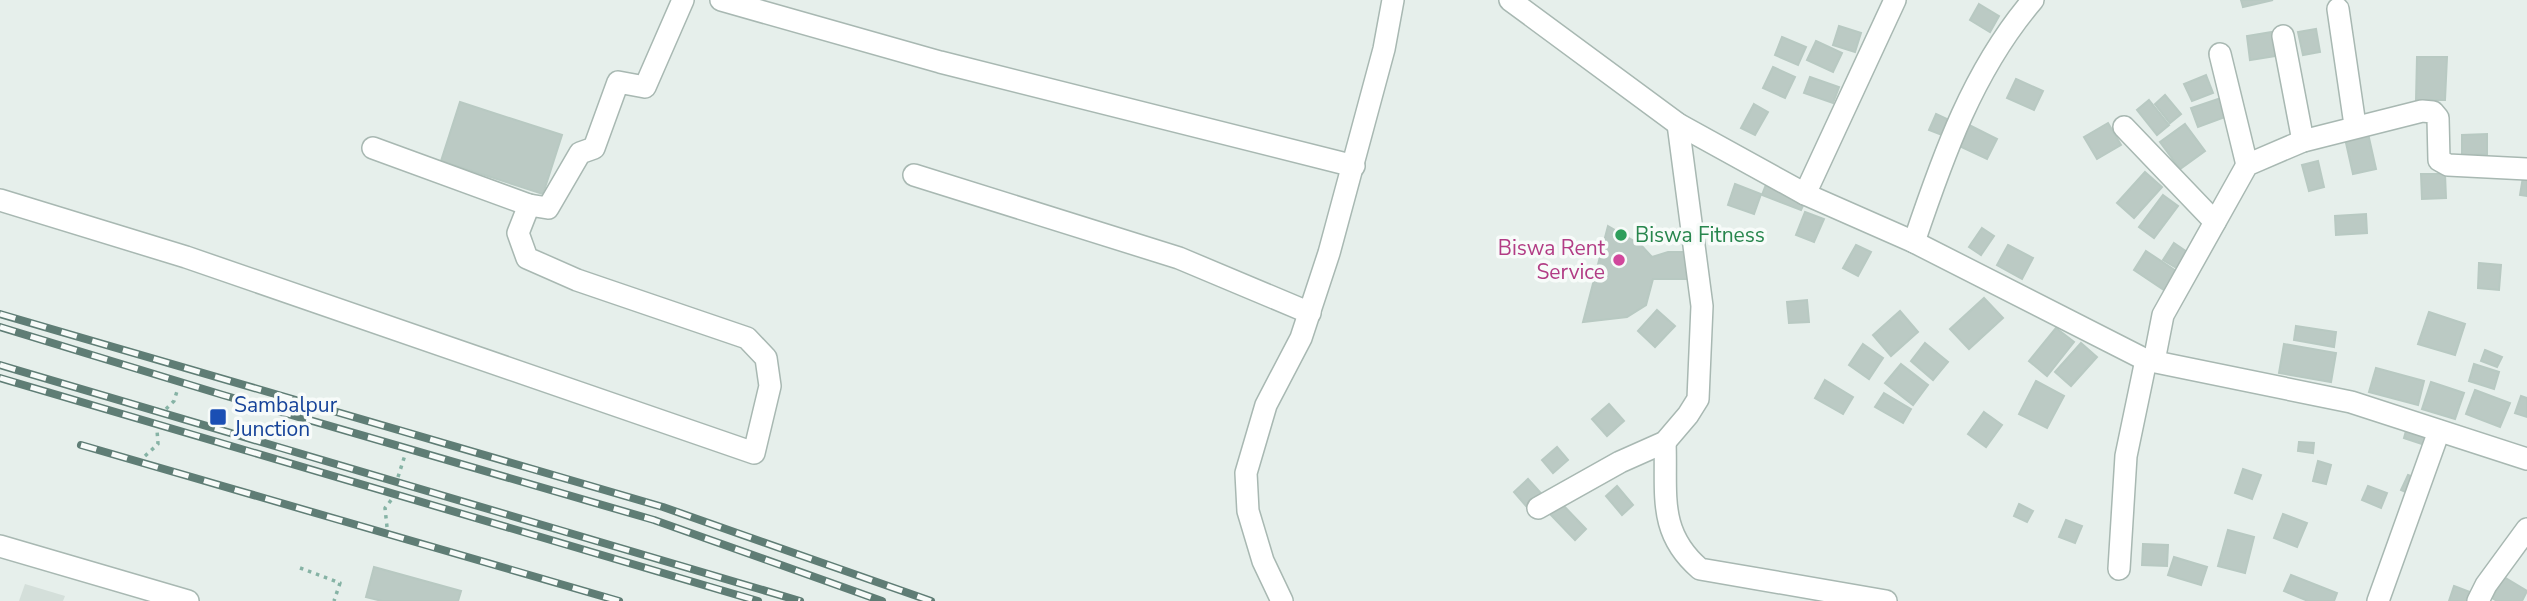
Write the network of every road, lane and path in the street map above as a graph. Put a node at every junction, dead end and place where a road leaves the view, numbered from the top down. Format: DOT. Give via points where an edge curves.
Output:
graph roads {
  1 [pos="683,0"];
  2 [pos="721,0"];
  3 [pos="1393,0"];
  4 [pos="1510,0"];
  5 [pos="1895,0"];
  6 [pos="2033,0"];
  7 [pos="2338,9"];
  8 [pos="2283,36"];
  9 [pos="2220,54"];
  10 [pos="1678,124"];
  11 [pos="2355,125"];
  12 [pos="2123,127"];
  13 [pos="2303,141"];
  14 [pos="373,148"];
  15 [pos="1354,166"];
  16 [pos="2246,166"];
  17 [pos="2527,169"];
  18 [pos="914,174"];
  19 [pos="1805,194"];
  20 [pos="0,200"];
  21 [pos="529,205"];
  22 [pos="2215,222"];
  23 [pos="1914,242"];
  24 [pos="1310,313"];
  25 [pos="2150,360"];
  26 [pos="178,388"];
  27 [pos="166,409"];
  28 [pos="157,430"];
  29 [pos="2439,431"];
  30 [pos="1665,442"];
  31 [pos="405,455"];
  32 [pos="145,456"];
  33 [pos="2527,459"];
  34 [pos="398,477"];
  35 [pos="392,499"];
  36 [pos="1538,508"];
  37 [pos="387,527"];
  38 [pos="2527,529"];
  39 [pos="0,546"];
  40 [pos="300,568"];
  41 [pos="2119,569"];
  42 [pos="188,601"];
  43 [pos="334,601"];
  44 [pos="1282,601"];
  45 [pos="1886,601"];
  46 [pos="2378,601"];
  47 [pos="2478,601"];
  1 -- 21 [label="street" via="645,88 618,82 594,148 580,153 548,208"];
  2 -- 15 [label="street" via="940,62"];
  3 -- 15 [label="street"];
  4 -- 10 [label="street"];
  5 -- 19 [label="street"];
  6 -- 23 [label="street" via="2009,28 1949,139"];
  7 -- 11 [label="street"];
  8 -- 13 [label="street"];
  9 -- 16 [label="street"];
  10 -- 19 [label="street"];
  10 -- 30 [label="street" via="1702,306 1700,376 1698,399"];
  11 -- 13 [label="street"];
  11 -- 17 [label="street" via="2433,112 2440,124 2440,160 2448,165"];
  12 -- 22 [label="street"];
  13 -- 16 [label="street"];
  14 -- 21 [label="street"];
  15 -- 24 [label="street"];
  16 -- 22 [label="street"];
  18 -- 24 [label="street" via="1179,258"];
  19 -- 23 [label="street"];
  20 -- 21 [label="street" via="187,257 754,453 770,386 766,358 747,338 577,280 527,258 518,233"];
  22 -- 25 [label="street" via="2163,315"];
  23 -- 25 [label="street"];
  24 -- 44 [label="street" via="1266,405 1246,473 1248,511 1263,561"];
  25 -- 29 [label="street" via="2351,402"];
  25 -- 41 [label="street" via="2126,456"];
  26 -- 27 [label="path"];
  28 -- 32 [label="path" via="158,444"];
  29 -- 33 [label="street"];
  29 -- 46 [label="street"];
  30 -- 36 [label="street"];
  30 -- 45 [label="street" via="1669,528 1681,552 1700,569"];
  31 -- 34 [label="path"];
  35 -- 37 [label="path" via="385,508"];
  38 -- 47 [label="street"];
  39 -- 42 [label="street"];
  40 -- 43 [label="path" via="340,583"];
}
